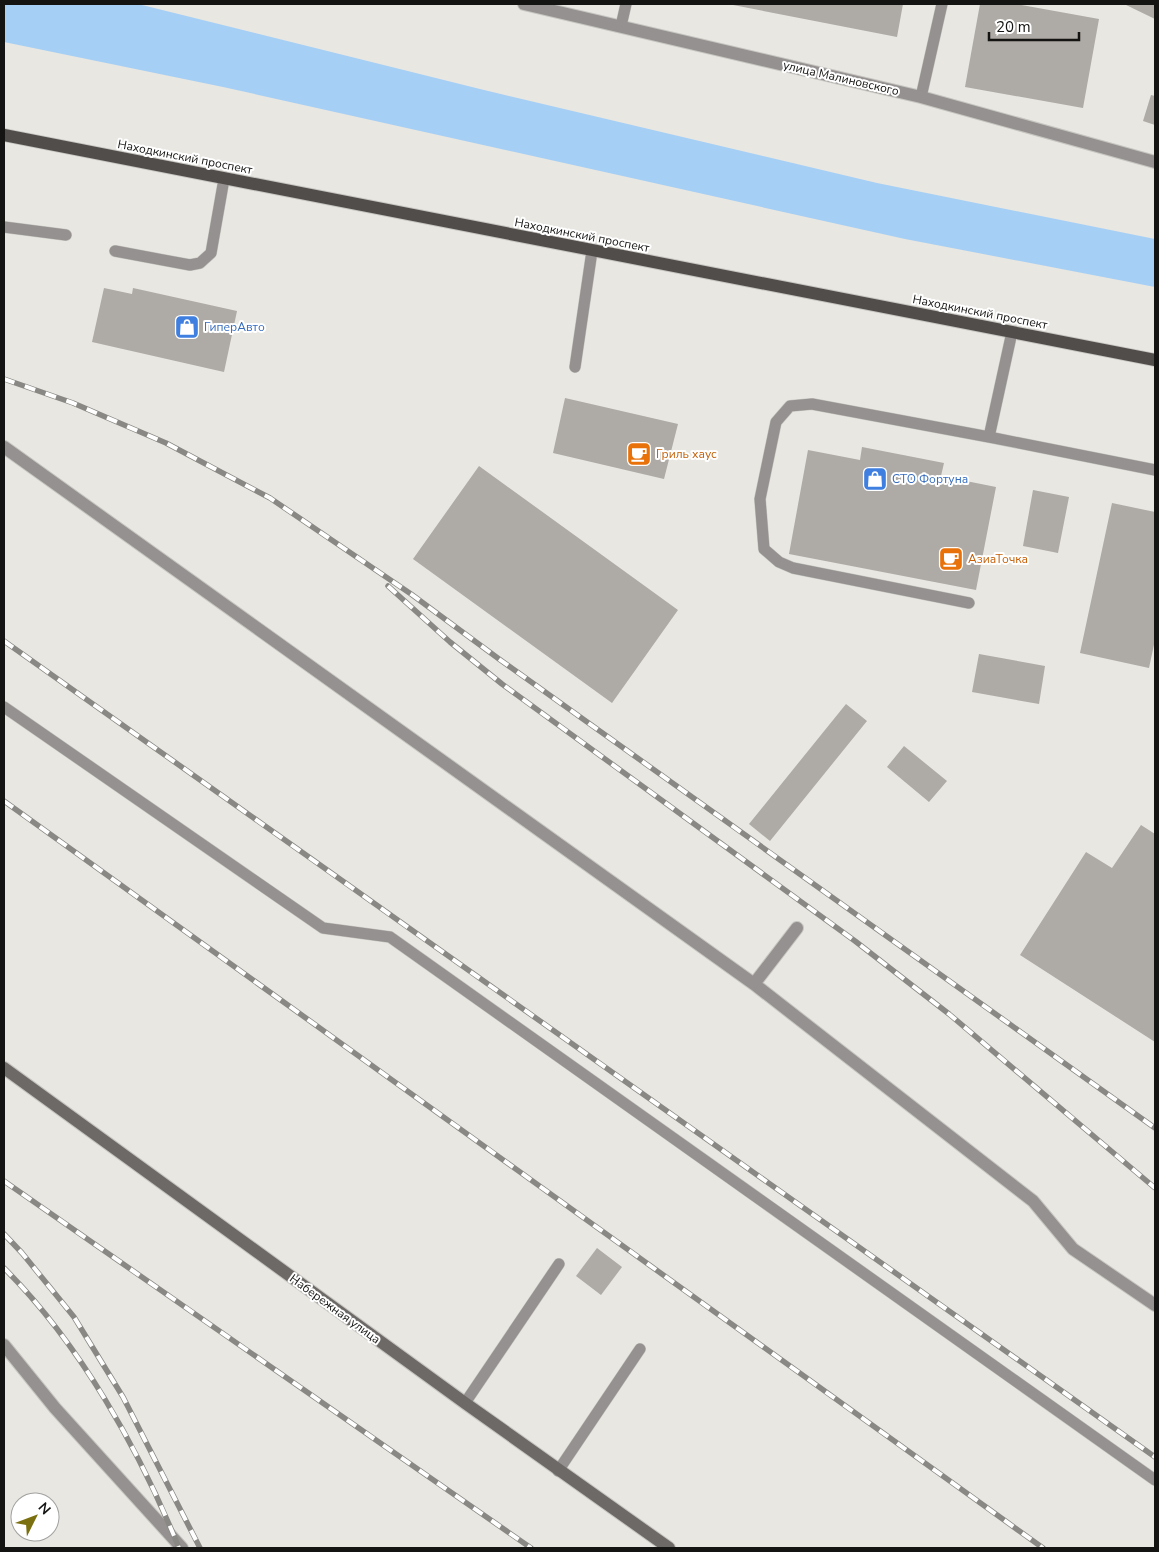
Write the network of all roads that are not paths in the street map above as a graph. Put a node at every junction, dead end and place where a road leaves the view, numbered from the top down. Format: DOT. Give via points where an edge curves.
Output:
graph roads {
  1 [pos="524,4"];
  2 [pos="626,4"];
  3 [pos="942,4"];
  4 [pos="620,26"];
  5 [pos="921,97"];
  6 [pos="4,136"];
  7 [pos="1155,162"];
  8 [pos="224,179"];
  9 [pos="4,227"];
  10 [pos="66,235"];
  11 [pos="116,250"];
  12 [pos="592,250"];
  13 [pos="1012,332"];
  14 [pos="1155,360"];
  15 [pos="575,367"];
  16 [pos="989,437"];
  17 [pos="4,448"];
  18 [pos="1155,470"];
  19 [pos="969,603"];
  20 [pos="4,708"];
  21 [pos="798,928"];
  22 [pos="754,984"];
  23 [pos="4,1068"];
  24 [pos="559,1264"];
  25 [pos="1155,1305"];
  26 [pos="4,1345"];
  27 [pos="640,1349"];
  28 [pos="465,1403"];
  29 [pos="558,1471"];
  30 [pos="1155,1480"];
  31 [pos="182,1548"];
  32 [pos="669,1548"];
  1 -- 4 [label="street, улица Малиновского"];
  2 -- 4 [label="lane"];
  3 -- 5 [label="lane"];
  4 -- 5 [label="street, улица Малиновского"];
  5 -- 7 [label="street, улица Малиновского"];
  6 -- 8 [label="main road, Находкинский проспект"];
  8 -- 11 [label="lane" via="211,253 200,263 190,265"];
  8 -- 12 [label="main road, Находкинский проспект"];
  9 -- 10 [label="lane"];
  12 -- 13 [label="main road, Находкинский проспект"];
  12 -- 15 [label="lane"];
  13 -- 14 [label="main road, Находкинский проспект"];
  13 -- 16 [label="lane"];
  16 -- 18 [label="lane"];
  16 -- 19 [label="lane" via="812,404 790,406 776,422 760,499 764,549 779,562 793,568"];
  17 -- 22 [label="street"];
  20 -- 30 [label="lane" via="323,928 390,937"];
  21 -- 22 [label="street"];
  22 -- 25 [label="street" via="1033,1201 1073,1249"];
  23 -- 28 [label="main road, Набережная улица"];
  24 -- 28 [label="lane"];
  26 -- 31 [label="street" via="55,1408"];
  27 -- 29 [label="lane"];
  28 -- 29 [label="main road, Набережная улица"];
  29 -- 32 [label="main road, Набережная улица"];
}
